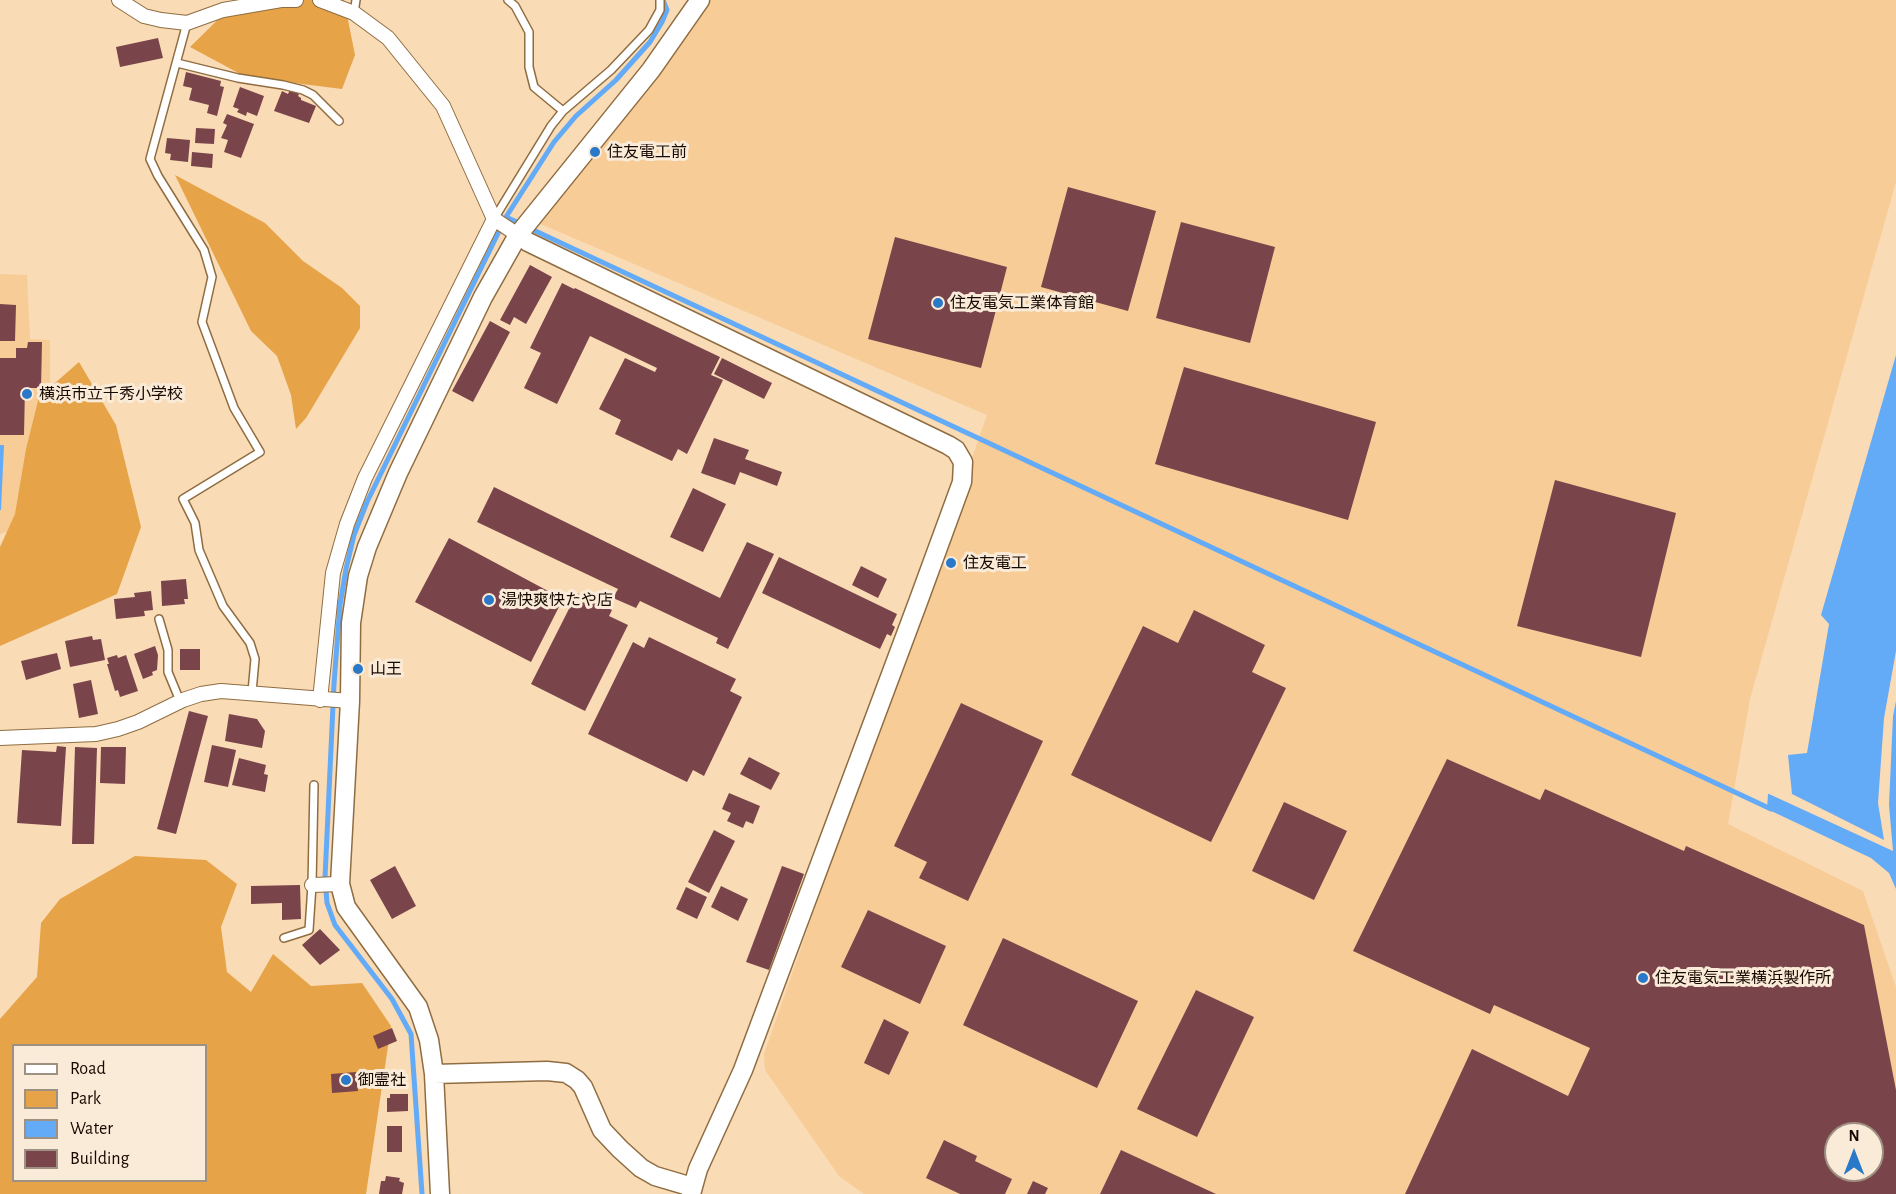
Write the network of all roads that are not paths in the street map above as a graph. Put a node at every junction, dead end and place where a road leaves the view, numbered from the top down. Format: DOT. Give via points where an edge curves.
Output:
graph roads {
  1 [pos="119,0"];
  2 [pos="296,0"];
  3 [pos="320,0"];
  4 [pos="508,0"];
  5 [pos="660,0"];
  6 [pos="693,3"];
  7 [pos="355,7"];
  8 [pos="187,24"];
  9 [pos="177,63"];
  10 [pos="563,111"];
  11 [pos="339,121"];
  12 [pos="509,226"];
  13 [pos="159,619"];
  14 [pos="252,693"];
  15 [pos="320,700"];
  16 [pos="180,701"];
  17 [pos="350,701"];
  18 [pos="0,738"];
  19 [pos="314,785"];
  20 [pos="335,884"];
  21 [pos="312,885"];
  22 [pos="284,938"];
  23 [pos="434,1074"];
  24 [pos="692,1191"];
  25 [pos="440,1194"];
  1 -- 8 [label="street" via="144,16"];
  2 -- 8 [label="street" via="223,10"];
  3 -- 7 [label="street"];
  4 -- 10 [label="lane" via="529,32 529,67 534,87"];
  5 -- 10 [label="lane" via="660,10 649,30 611,70"];
  6 -- 12 [label="street" via="651,70 541,206"];
  7 -- 12 [label="street" via="388,38 443,106"];
  8 -- 9 [label="lane"];
  9 -- 11 [label="lane" via="303,90"];
  9 -- 14 [label="lane" via="150,159 204,250 212,277 202,322 234,408 260,452 183,499 223,606 250,643 255,659"];
  10 -- 12 [label="lane" via="551,126"];
  12 -- 15 [label="street" via="365,478 333,573"];
  12 -- 17 [label="street" via="483,297 367,547 351,623"];
  12 -- 24 [label="street" via="528,242 948,445 963,462 962,482 918,602 743,1070 698,1169"];
  13 -- 16 [label="lane" via="168,650 168,672"];
  14 -- 15 [label="street"];
  14 -- 16 [label="street" via="221,691"];
  15 -- 17 [label="street"];
  16 -- 18 [label="street" via="138,722 96,734"];
  17 -- 20 [label="street"];
  19 -- 21 [label="lane"];
  20 -- 21 [label="street"];
  20 -- 23 [label="street" via="346,907 418,1007 429,1040"];
  21 -- 22 [label="lane" via="309,930"];
  23 -- 24 [label="street" via="566,1073 583,1087 602,1130 620,1149 641,1168"];
  23 -- 25 [label="street"];
}
